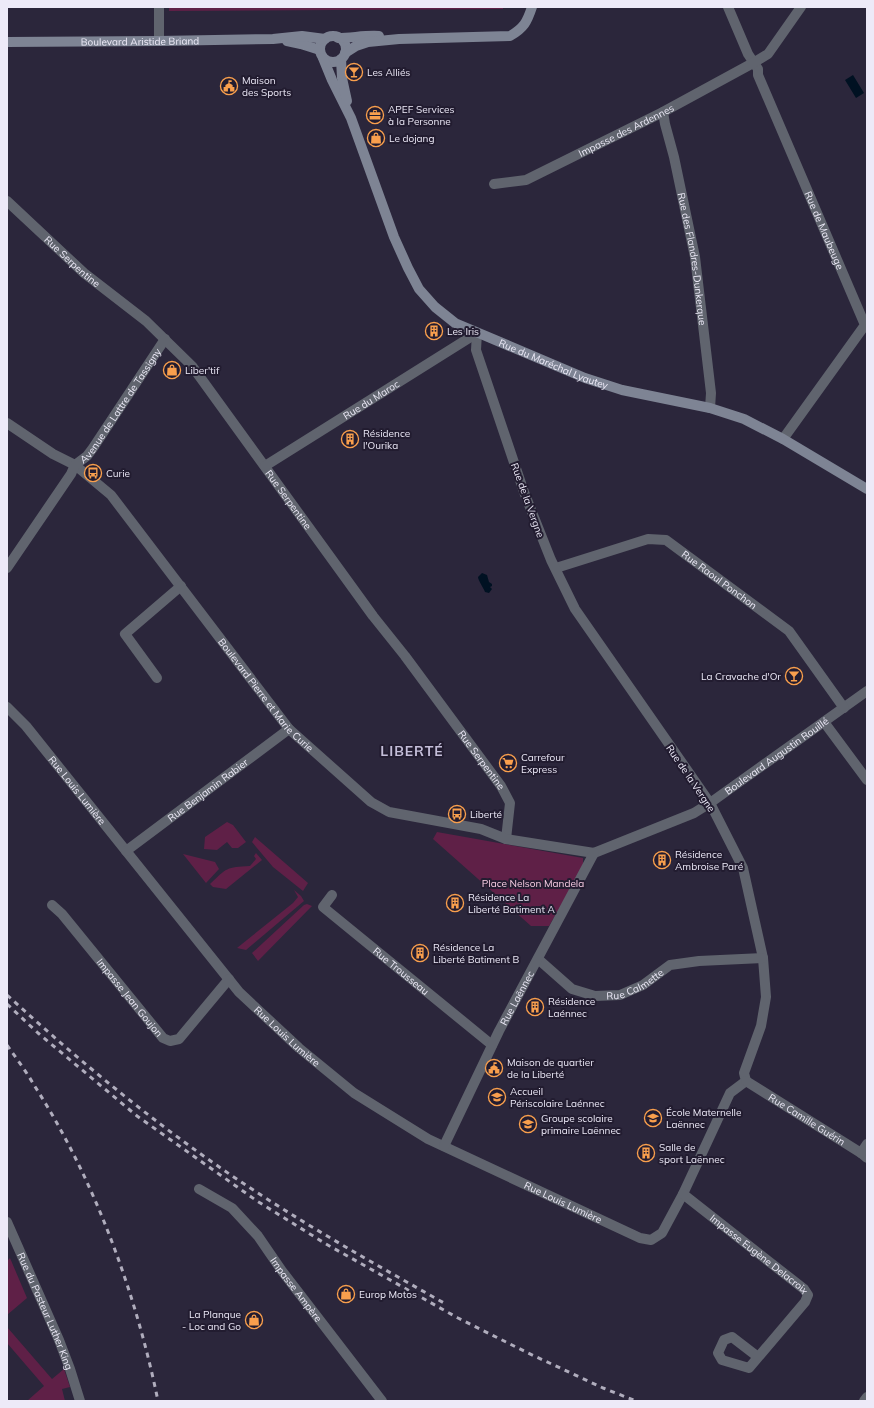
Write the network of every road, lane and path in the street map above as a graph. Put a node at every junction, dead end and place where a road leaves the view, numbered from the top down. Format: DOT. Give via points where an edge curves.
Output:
graph roads {
  1 [pos="158,7"];
  2 [pos="532,7"];
  3 [pos="728,7"];
  4 [pos="801,7"];
  5 [pos="338,38"];
  6 [pos="273,39"];
  7 [pos="325,39"];
  8 [pos="399,39"];
  9 [pos="159,41"];
  10 [pos="7,42"];
  11 [pos="321,54"];
  12 [pos="343,56"];
  13 [pos="753,63"];
  14 [pos="663,112"];
  15 [pos="351,118"];
  16 [pos="494,184"];
  17 [pos="7,201"];
  18 [pos="478,333"];
  19 [pos="165,339"];
  20 [pos="710,408"];
  21 [pos="7,423"];
  22 [pos="783,439"];
  23 [pos="75,465"];
  24 [pos="264,466"];
  25 [pos="867,489"];
  26 [pos="7,568"];
  27 [pos="556,568"];
  28 [pos="181,586"];
  29 [pos="157,678"];
  30 [pos="867,691"];
  31 [pos="7,707"];
  32 [pos="844,708"];
  33 [pos="824,722"];
  34 [pos="290,729"];
  35 [pos="867,780"];
  36 [pos="710,803"];
  37 [pos="506,839"];
  38 [pos="126,851"];
  39 [pos="594,853"];
  40 [pos="332,895"];
  41 [pos="52,905"];
  42 [pos="763,958"];
  43 [pos="538,959"];
  44 [pos="229,980"];
  45 [pos="492,1045"];
  46 [pos="746,1081"];
  47 [pos="444,1146"];
  48 [pos="865,1152"];
  49 [pos="199,1189"];
  50 [pos="684,1194"];
  51 [pos="7,1222"];
  52 [pos="758,1357"];
  53 [pos="867,1397"];
  54 [pos="80,1401"];
  55 [pos="382,1401"];
  56 [pos="864,1401"];
  1 -- 9 [label="street"];
  2 -- 8 [label="main road, Boulevard Aristide Briand" via="527,22 520,31 510,36"];
  3 -- 13 [label="street, Rue de Maubeuge"];
  4 -- 13 [label="street, Impasse des Ardennes" via="768,54"];
  5 -- 7 [label="main road, Boulevard Aristide Briand"];
  5 -- 8 [label="main road, Boulevard Aristide Briand" via="367,35"];
  5 -- 12 [label="main road" via="345,46"];
  6 -- 7 [label="main road, Boulevard Aristide Briand" via="302,36"];
  6 -- 9 [label="main road, Boulevard Aristide Briand"];
  6 -- 11 [label="main road, Boulevard Aristide Briand" via="301,44"];
  7 -- 11 [label="main road" via="320,46"];
  8 -- 12 [label="main road, Boulevard Aristide Briand" via="368,42 356,46"];
  9 -- 10 [label="main road, Boulevard Aristide Briand"];
  11 -- 12 [label="main road, Boulevard Aristide Briand" via="330,62"];
  11 -- 15 [label="main road, Rue du Maréchal Lyautey"];
  12 -- 15 [label="main road, Rue du Maréchal Lyautey" via="342,78"];
  13 -- 14 [label="street, Impasse des Ardennes"];
  13 -- 22 [label="street, Rue de Maubeuge" via="758,69 758,75 864,325"];
  14 -- 16 [label="street, Impasse des Ardennes" via="526,180"];
  14 -- 20 [label="street, Rue des Flandres-Dunkerque" via="695,257 710,386"];
  15 -- 18 [label="main road, Rue du Maréchal Lyautey" via="394,237 419,289 435,307 455,323"];
  17 -- 19 [label="street, Rue Serpentine" via="84,273"];
  18 -- 20 [label="main road, Rue du Maréchal Lyautey" via="585,378 622,390"];
  18 -- 24 [label="street, Rue du Maroc"];
  18 -- 27 [label="street, Rue de la Vergne" via="476,350 524,492"];
  19 -- 23 [label="street, Avenue de Lattre de Tassigny" via="93,448"];
  19 -- 24 [label="street, Rue Serpentine" via="192,366"];
  20 -- 22 [label="main road, Rue du Maréchal Lyautey" via="744,419"];
  21 -- 23 [label="street, Boulevard Pierre et Marie Curie" via="53,454"];
  22 -- 25 [label="main road, Rue du Maréchal Lyautey"];
  23 -- 26 [label="street, Avenue de Lattre de Tassigny"];
  23 -- 28 [label="street, Boulevard Pierre et Marie Curie" via="111,495"];
  24 -- 37 [label="street, Rue Serpentine" via="500,786 510,803"];
  27 -- 32 [label="street, Rue Raoul Ponchon" via="648,539 666,540 789,631"];
  27 -- 36 [label="street, Rue de la Vergne" via="575,609"];
  28 -- 29 [label="street" via="125,634"];
  28 -- 34 [label="street, Boulevard Pierre et Marie Curie"];
  30 -- 32 [label="street, Boulevard Augustin Rouillé"];
  31 -- 38 [label="street, Rue Louis Lumière" via="26,726"];
  32 -- 33 [label="street, Boulevard Augustin Rouillé"];
  33 -- 35 [label="street"];
  33 -- 36 [label="street, Boulevard Augustin Rouillé"];
  34 -- 37 [label="street, Boulevard Pierre et Marie Curie" via="371,802 389,812 480,829"];
  34 -- 38 [label="street, Rue Benjamin Rabier"];
  36 -- 39 [label="street, Boulevard Augustin Rouillé" via="694,813"];
  36 -- 42 [label="street, Rue de la Vergne" via="744,868"];
  37 -- 39 [label="street, Boulevard Pierre et Marie Curie"];
  38 -- 44 [label="street, Rue Louis Lumière"];
  39 -- 43 [label="street, Rue Laënnec"];
  40 -- 45 [label="street, Rue Trousseau" via="322,907"];
  41 -- 44 [label="street, Impasse Jean Goujon" via="163,1038 179,1039"];
  42 -- 43 [label="street, Rue Calmette" via="670,965 643,986 620,995 595,996 572,989"];
  42 -- 46 [label="street, Rue de la Vergne" via="766,997 761,1026 744,1072"];
  43 -- 45 [label="street, Rue Laënnec"];
  44 -- 47 [label="street, Rue Louis Lumière" via="283,1034 354,1093 428,1139"];
  45 -- 47 [label="street, Rue Laënnec"];
  46 -- 48 [label="street, Rue Camille Guérin"];
  46 -- 50 [label="street" via="730,1093"];
  47 -- 50 [label="street, Rue Louis Lumière" via="640,1238 651,1240 662,1233"];
  49 -- 55 [label="street, Impasse Ampère" via="232,1208 258,1236"];
  50 -- 52 [label="street, Impasse Eugène Delacroix" via="798,1284 808,1295 805,1302"];
  51 -- 54 [label="street, Rue du Pasteur Luther King" via="59,1340"];
  53 -- 56 [label="street"];
}
